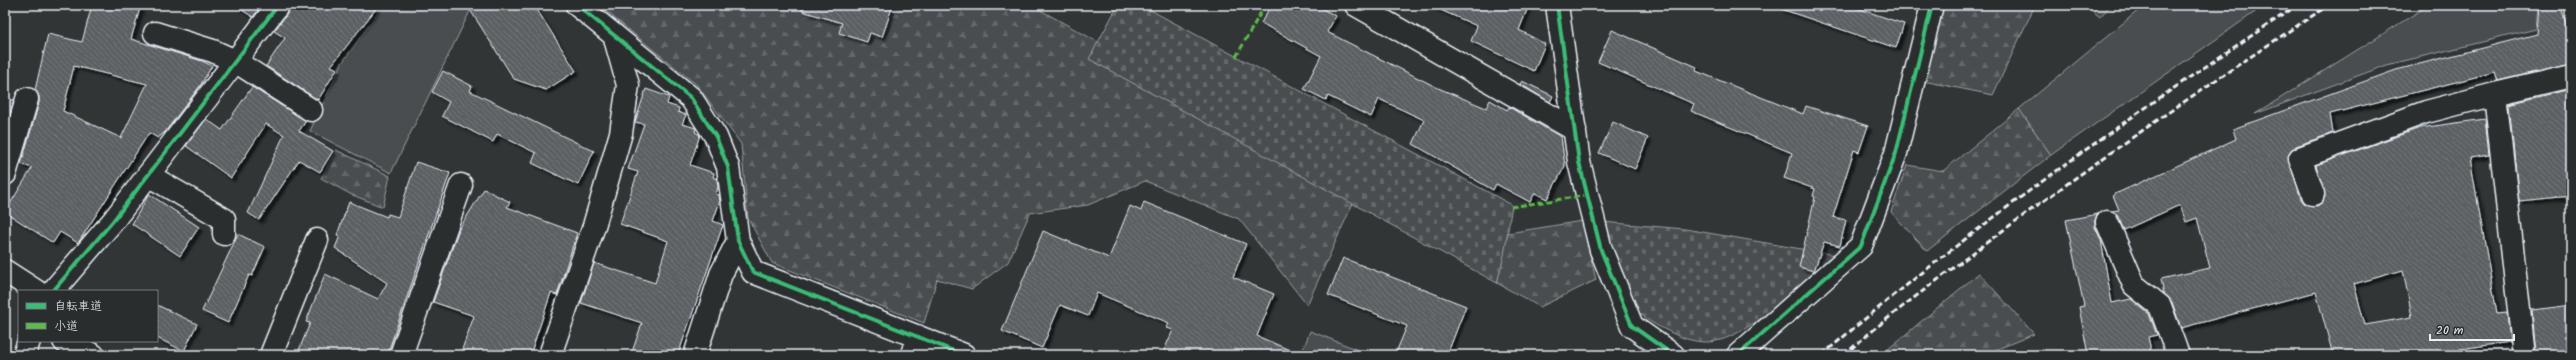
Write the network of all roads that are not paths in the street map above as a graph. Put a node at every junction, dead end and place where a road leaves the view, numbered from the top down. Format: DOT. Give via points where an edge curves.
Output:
graph roads {
  1 [pos="278,5"];
  2 [pos="577,5"];
  3 [pos="1356,5"];
  4 [pos="1557,5"];
  5 [pos="1932,5"];
  6 [pos="155,33"];
  7 [pos="614,35"];
  8 [pos="235,61"];
  9 [pos="2571,76"];
  10 [pos="2495,94"];
  11 [pos="27,99"];
  12 [pos="311,110"];
  13 [pos="1575,130"];
  14 [pos="5,174"];
  15 [pos="148,176"];
  16 [pos="461,185"];
  17 [pos="2313,194"];
  18 [pos="2107,222"];
  19 [pos="224,234"];
  20 [pos="318,240"];
  21 [pos="738,242"];
  22 [pos="5,271"];
  23 [pos="34,290"];
  24 [pos="55,290"];
  25 [pos="29,342"];
  26 [pos="66,342"];
  27 [pos="915,346"];
  28 [pos="24,355"];
  29 [pos="93,355"];
  30 [pos="271,355"];
  31 [pos="401,355"];
  32 [pos="550,355"];
  33 [pos="695,355"];
  34 [pos="964,355"];
  35 [pos="1673,355"];
  36 [pos="1738,355"];
  37 [pos="2178,355"];
  38 [pos="2524,355"];
  1 -- 8 [label="street"];
  2 -- 7 [label="street"];
  3 -- 13 [label="street"];
  4 -- 13 [label="street"];
  5 -- 36 [label="street" via="1896,153 1861,246"];
  6 -- 8 [label="street" via="213,51"];
  7 -- 21 [label="street" via="658,68 691,98 716,137 728,167"];
  7 -- 32 [label="street" via="628,85 621,133 594,226"];
  8 -- 12 [label="street"];
  8 -- 15 [label="street"];
  9 -- 10 [label="street"];
  10 -- 17 [label="street" via="2426,112 2300,158"];
  10 -- 38 [label="street"];
  11 -- 14 [label="street"];
  13 -- 35 [label="street" via="1579,162 1591,213 1614,287 1632,326"];
  15 -- 19 [label="street" via="224,219"];
  15 -- 24 [label="street"];
  16 -- 31 [label="street"];
  18 -- 37 [label="street" via="2134,285 2160,306"];
  20 -- 30 [label="street"];
  21 -- 27 [label="street" via="753,272"];
  21 -- 33 [label="street" via="721,274"];
  22 -- 23 [label="street"];
  25 -- 28 [label="street"];
  26 -- 29 [label="street"];
  27 -- 34 [label="street"];
}
